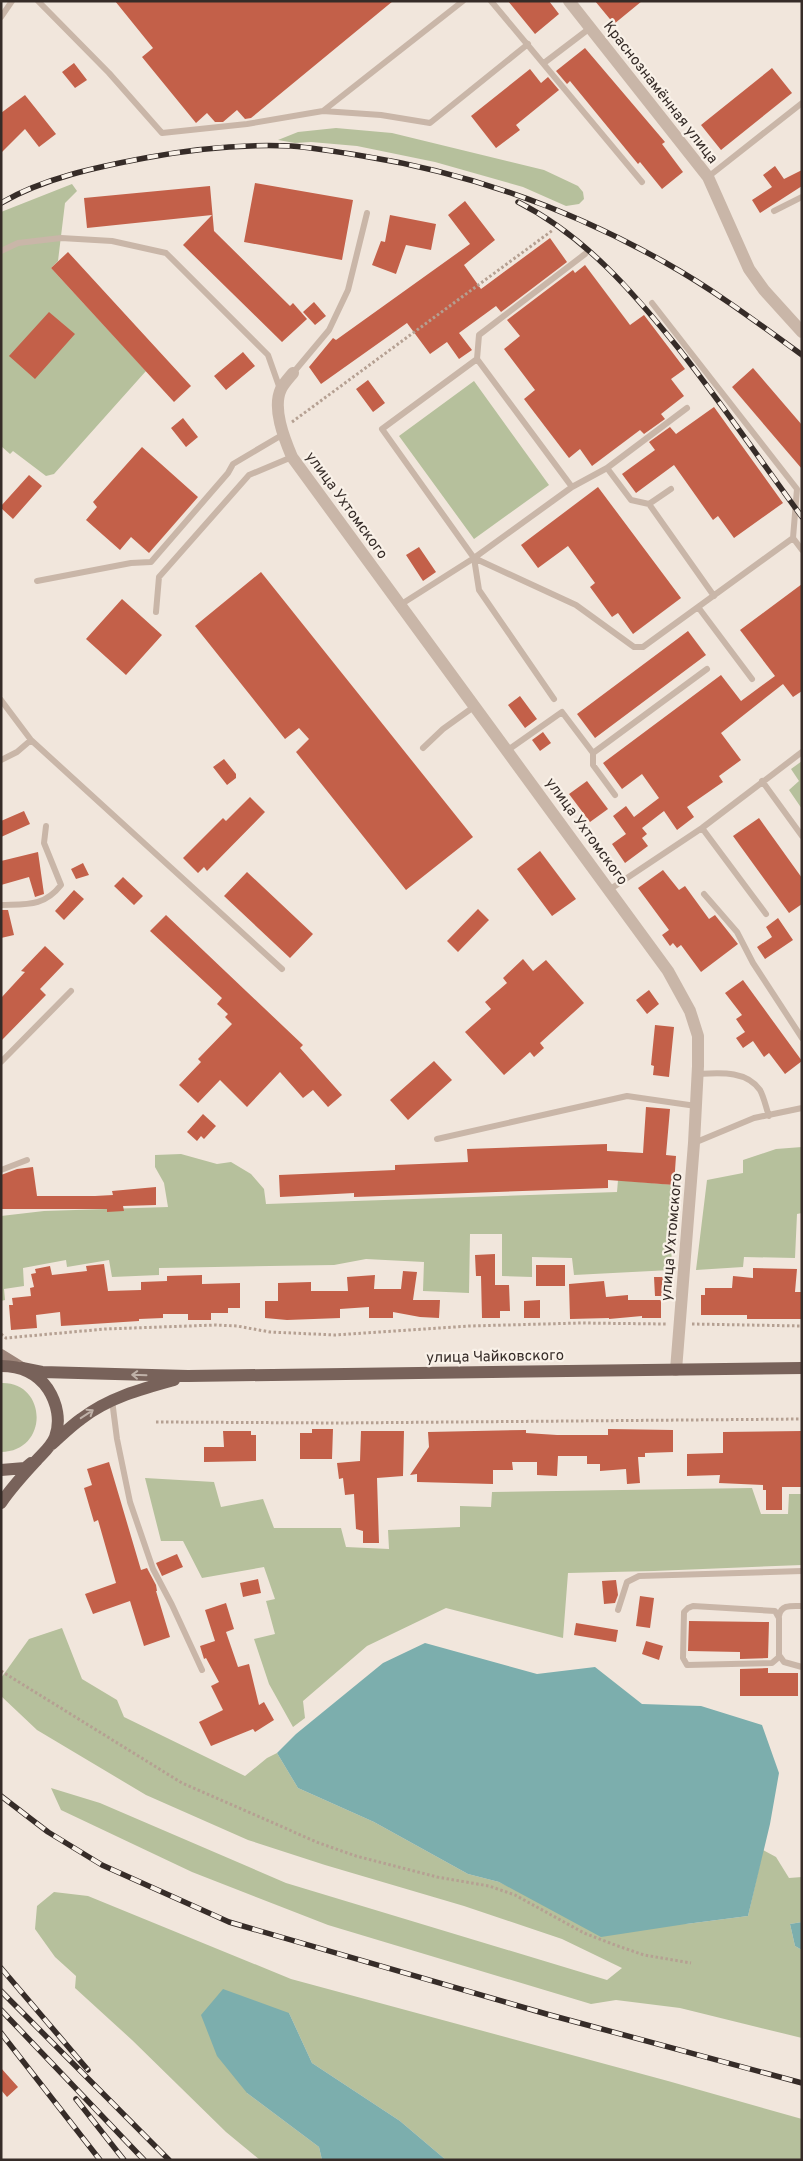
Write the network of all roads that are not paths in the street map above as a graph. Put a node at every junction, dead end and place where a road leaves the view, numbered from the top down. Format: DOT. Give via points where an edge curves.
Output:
graph roads {
  1 [pos="12,1"];
  2 [pos="38,1"];
  3 [pos="463,1"];
  4 [pos="491,1"];
  5 [pos="569,1"];
  6 [pos="1,17"];
  7 [pos="590,28"];
  8 [pos="528,44"];
  9 [pos="544,63"];
  10 [pos="802,103"];
  11 [pos="323,110"];
  12 [pos="708,176"];
  13 [pos="642,182"];
  14 [pos="802,197"];
  15 [pos="774,210"];
  16 [pos="367,213"];
  17 [pos="1,251"];
  18 [pos="585,254"];
  19 [pos="652,303"];
  20 [pos="802,332"];
  21 [pos="477,359"];
  22 [pos="293,373"];
  23 [pos="281,389"];
  24 [pos="687,408"];
  25 [pos="282,432"];
  26 [pos="292,457"];
  27 [pos="607,468"];
  28 [pos="572,487"];
  29 [pos="671,489"];
  30 [pos="649,504"];
  31 [pos="793,538"];
  32 [pos="802,550"];
  33 [pos="474,558"];
  34 [pos="38,581"];
  35 [pos="714,596"];
  36 [pos="400,605"];
  37 [pos="698,607"];
  38 [pos="156,612"];
  39 [pos="706,669"];
  40 [pos="752,679"];
  41 [pos="554,699"];
  42 [pos="1,700"];
  43 [pos="475,706"];
  44 [pos="31,740"];
  45 [pos="423,748"];
  46 [pos="508,750"];
  47 [pos="802,752"];
  48 [pos="593,753"];
  49 [pos="1,760"];
  50 [pos="762,781"];
  51 [pos="615,795"];
  52 [pos="46,826"];
  53 [pos="702,828"];
  54 [pos="802,836"];
  55 [pos="609,890"];
  56 [pos="704,894"];
  57 [pos="1,905"];
  58 [pos="766,914"];
  59 [pos="282,969"];
  60 [pos="71,991"];
  61 [pos="802,1038"];
  62 [pos="1,1062"];
  63 [pos="698,1074"];
  64 [pos="696,1106"];
  65 [pos="801,1107"];
  66 [pos="769,1116"];
  67 [pos="437,1139"];
  68 [pos="694,1143"];
  69 [pos="27,1160"];
  70 [pos="1,1170"];
  71 [pos="1,1355"];
  72 [pos="1,1366"];
  73 [pos="22,1368"];
  74 [pos="802,1368"];
  75 [pos="676,1370"];
  76 [pos="188,1376"];
  77 [pos="112,1400"];
  78 [pos="50,1446"];
  79 [pos="37,1459"];
  80 [pos="1,1470"];
  81 [pos="1,1503"];
  82 [pos="802,1572"];
  83 [pos="802,1606"];
  84 [pos="618,1610"];
  85 [pos="779,1616"];
  86 [pos="779,1654"];
  87 [pos="802,1667"];
  88 [pos="202,1670"];
  1 -- 6 [label="lane"];
  2 -- 11 [label="lane" via="162,133 247,124"];
  3 -- 11 [label="lane"];
  4 -- 8 [label="lane"];
  5 -- 7 [label="street, Краснознамённая улица"];
  7 -- 9 [label="lane"];
  7 -- 12 [label="street, Краснознамённая улица"];
  8 -- 9 [label="lane"];
  8 -- 11 [label="lane" via="430,123"];
  9 -- 13 [label="lane"];
  10 -- 12 [label="lane"];
  12 -- 20 [label="street, Краснознамённая улица" via="749,269"];
  14 -- 15 [label="lane"];
  16 -- 22 [label="lane" via="348,290 329,330"];
  17 -- 23 [label="lane" via="18,242 61,238 112,241 166,252 268,355"];
  18 -- 21 [label="lane" via="479,335"];
  19 -- 31 [label="lane" via="797,489"];
  21 -- 28 [label="lane"];
  21 -- 33 [label="lane" via="382,430"];
  22 -- 23 [label="street"];
  23 -- 25 [label="street, улица Ухтомского" via="278,414"];
  24 -- 27 [label="lane"];
  25 -- 26 [label="street, улица Ухтомского"];
  25 -- 34 [label="lane" via="233,464 151,562"];
  26 -- 36 [label="street, улица Ухтомского"];
  26 -- 38 [label="lane" via="249,475 159,577"];
  27 -- 28 [label="lane"];
  27 -- 30 [label="lane" via="631,500"];
  28 -- 33 [label="lane"];
  29 -- 30 [label="lane"];
  30 -- 35 [label="lane"];
  31 -- 32 [label="lane"];
  31 -- 35 [label="lane"];
  33 -- 36 [label="lane"];
  33 -- 37 [label="lane" via="576,604 634,647 643,647"];
  33 -- 41 [label="lane" via="479,590"];
  35 -- 37 [label="lane"];
  36 -- 43 [label="street, улица Ухтомского"];
  37 -- 40 [label="lane"];
  39 -- 48 [label="lane"];
  42 -- 44 [label="lane"];
  43 -- 45 [label="lane"];
  43 -- 46 [label="street, улица Ухтомского"];
  44 -- 49 [label="lane"];
  44 -- 59 [label="lane"];
  46 -- 48 [label="lane" via="562,712"];
  46 -- 55 [label="street, улица Ухтомского"];
  47 -- 50 [label="lane"];
  48 -- 51 [label="lane" via="593,765"];
  50 -- 53 [label="lane"];
  50 -- 54 [label="lane"];
  52 -- 57 [label="lane" via="44,843 61,885 54,894 38,903"];
  53 -- 55 [label="lane"];
  53 -- 58 [label="lane"];
  55 -- 63 [label="street, улица Ухтомского" via="681,991 698,1036"];
  56 -- 61 [label="lane" via="737,932 753,963"];
  60 -- 62 [label="lane"];
  63 -- 64 [label="street, улица Ухтомского"];
  63 -- 66 [label="lane" via="744,1076 760,1090"];
  64 -- 67 [label="lane" via="627,1096"];
  64 -- 68 [label="street, улица Ухтомского"];
  65 -- 66 [label="lane"];
  66 -- 68 [label="lane" via="754,1118"];
  68 -- 75 [label="street, улица Ухтомского"];
  69 -- 70 [label="lane"];
  71 -- 73 [label="main road"];
  72 -- 73 [label="main road, улица Чайковского"];
  76 -- 73 [label="main road, улица Чайковского, one-way" via="42,1372"];
  73 -- 78 [label="main road" via="35,1376 53,1398 57,1424"];
  74 -- 75 [label="main road, улица Чайковского"];
  75 -- 76 [label="main road, улица Чайковского"];
  76 -- 77 [label="main road, улица Чайковского"];
  78 -- 77 [label="main road, улица Чайковского, one-way" via="80,1419"];
  77 -- 88 [label="lane" via="130,1502 153,1569"];
  78 -- 79 [label="main road, улица Чайковского"];
  79 -- 80 [label="main road" via="25,1468"];
  79 -- 81 [label="main road, улица Чайковского"];
  82 -- 84 [label="lane" via="639,1576 627,1582"];
  83 -- 85 [label="lane" via="785,1607"];
  85 -- 86 [label="lane"];
  85 -- 86 [label="lane" via="770,1609 690,1606 684,1612 683,1658 687,1665 693,1666 772,1663"];
  86 -- 87 [label="lane" via="784,1662"];
}
